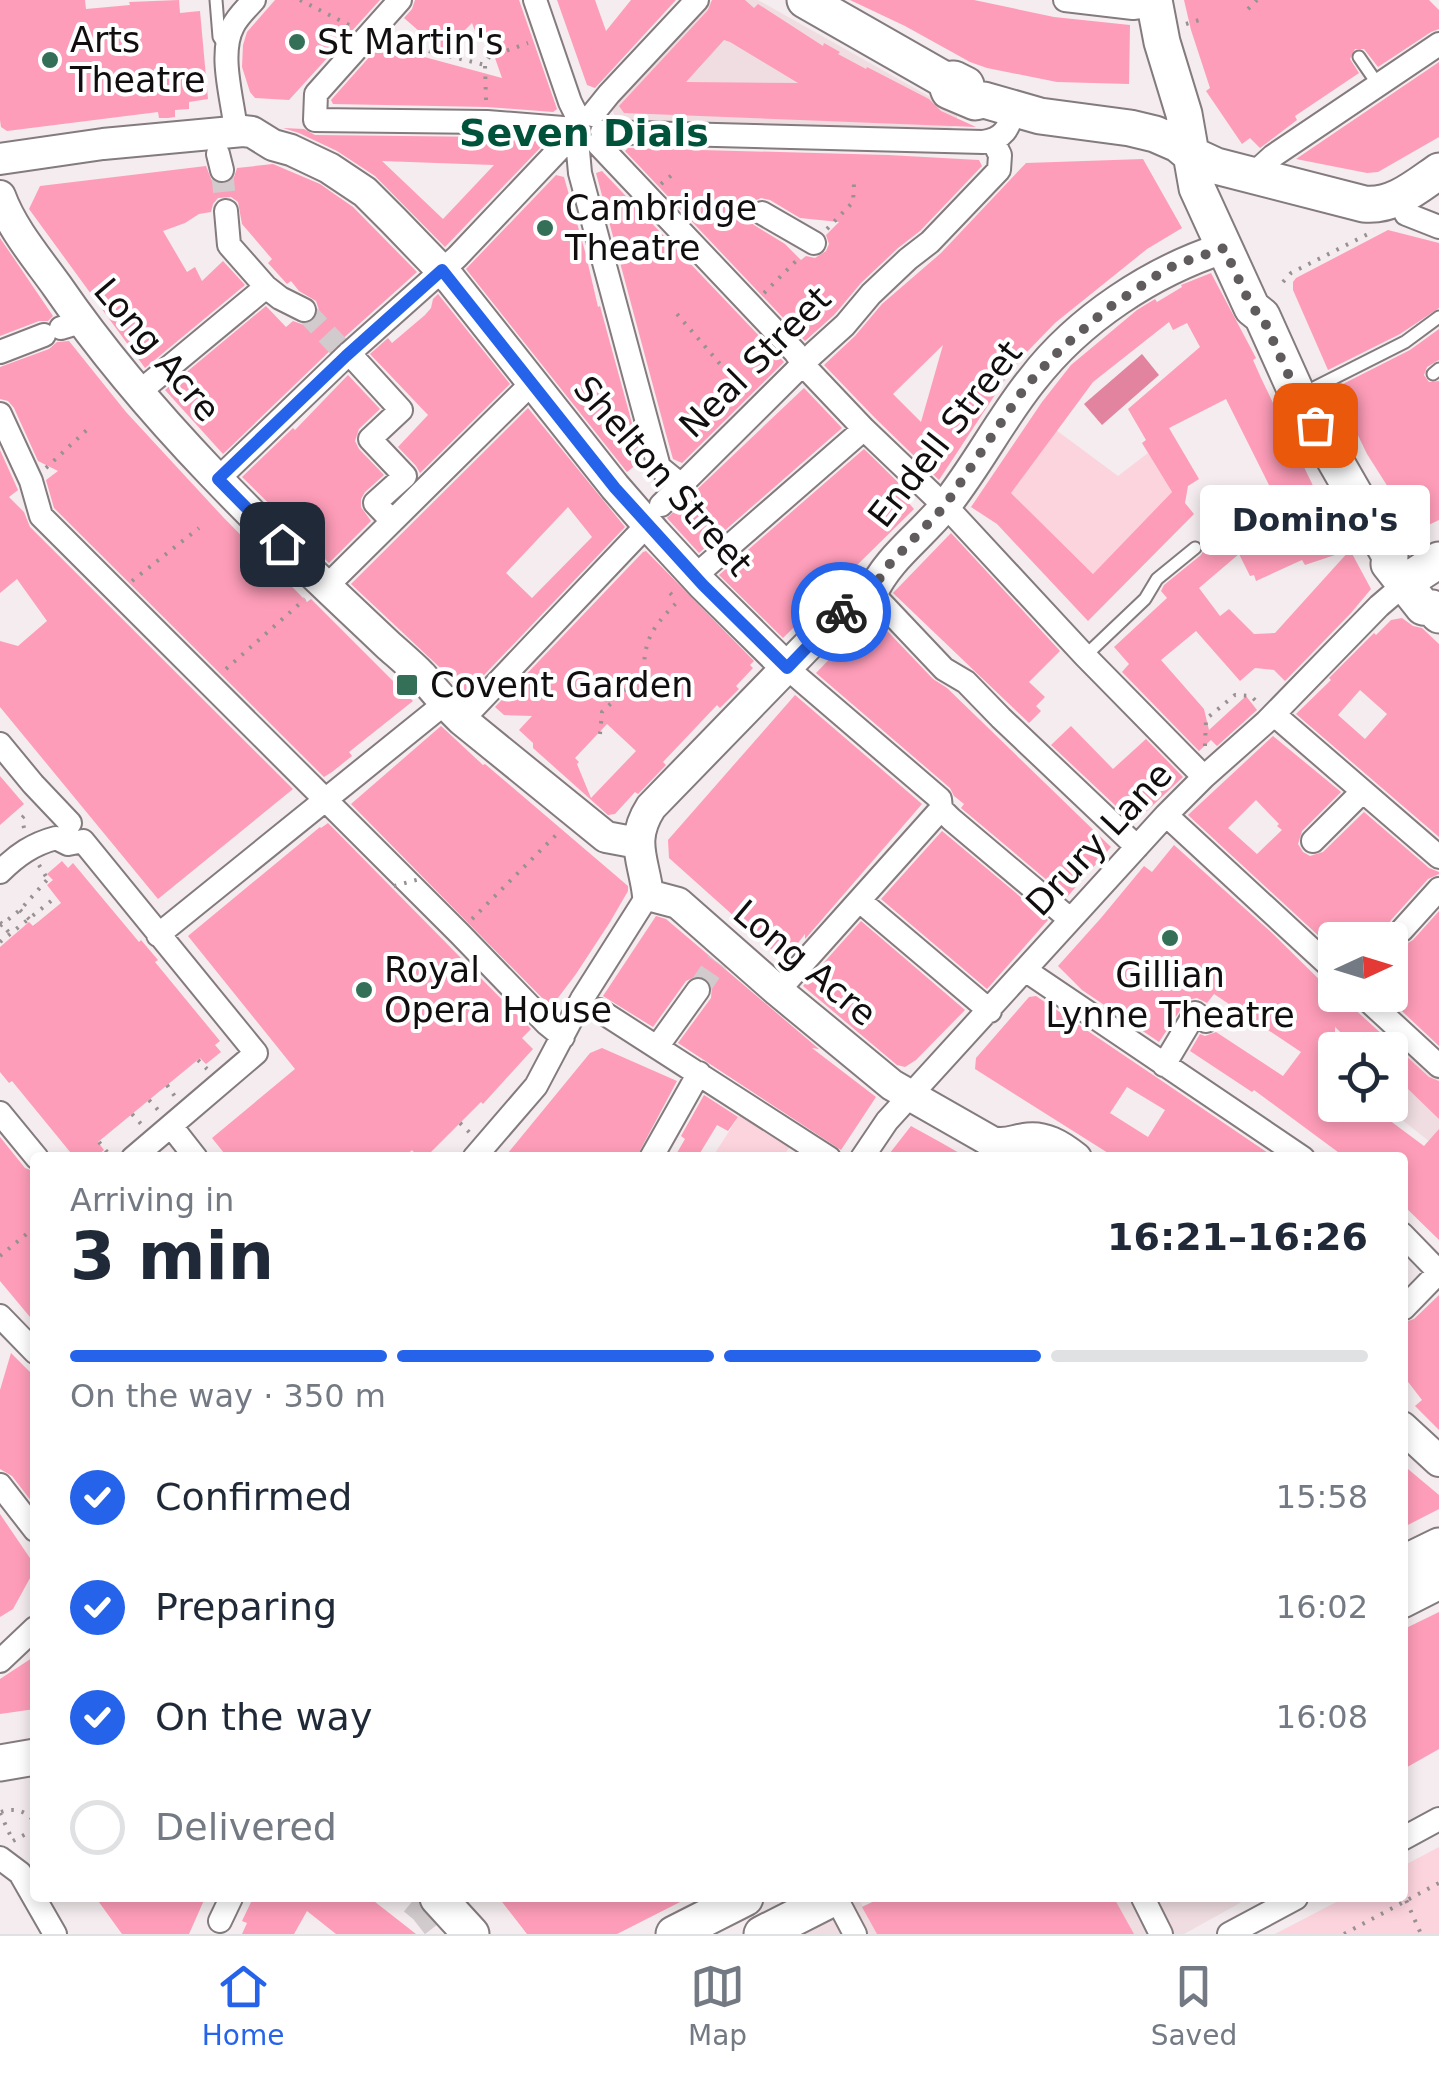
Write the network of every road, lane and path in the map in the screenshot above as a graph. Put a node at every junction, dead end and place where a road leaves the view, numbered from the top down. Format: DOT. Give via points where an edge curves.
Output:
graph roads {
  1 [pos="216,0"];
  2 [pos="300,0"];
  3 [pos="400,0"];
  4 [pos="535,0"];
  5 [pos="696,0"];
  6 [pos="804,0"];
  7 [pos="1065,0"];
  8 [pos="1257,0"];
  9 [pos="250,2"];
  10 [pos="1155,2"];
  11 [pos="1248,9"];
  12 [pos="1206,18"];
  13 [pos="1185,24"];
  14 [pos="368,35"];
  15 [pos="547,36"];
  16 [pos="227,44"];
  17 [pos="1439,44"];
  18 [pos="1360,57"];
  19 [pos="485,65"];
  20 [pos="1374,88"];
  21 [pos="999,105"];
  22 [pos="487,122"];
  23 [pos="582,132"];
  24 [pos="992,141"];
  25 [pos="231,146"];
  26 [pos="1190,154"];
  27 [pos="0,160"];
  28 [pos="1439,171"];
  29 [pos="1258,178"];
  30 [pos="0,196"];
  31 [pos="226,211"];
  32 [pos="762,213"];
  33 [pos="1406,214"];
  34 [pos="1439,227"];
  35 [pos="814,243"];
  36 [pos="1234,243"];
  37 [pos="442,270"];
  38 [pos="1283,282"];
  39 [pos="266,286"];
  40 [pos="304,310"];
  41 [pos="677,314"];
  42 [pos="1439,317"];
  43 [pos="62,328"];
  44 [pos="0,352"];
  45 [pos="345,352"];
  46 [pos="804,364"];
  47 [pos="728,372"];
  48 [pos="534,382"];
  49 [pos="146,387"];
  50 [pos="1298,396"];
  51 [pos="0,414"];
  52 [pos="90,428"];
  53 [pos="864,429"];
  54 [pos="218,479"];
  55 [pos="31,481"];
  56 [pos="413,484"];
  57 [pos="681,485"];
  58 [pos="952,514"];
  59 [pos="647,523"];
  60 [pos="198,528"];
  61 [pos="1195,548"];
  62 [pos="1411,569"];
  63 [pos="326,587"];
  64 [pos="681,589"];
  65 [pos="118,592"];
  66 [pos="872,593"];
  67 [pos="670,609"];
  68 [pos="1435,612"];
  69 [pos="1085,656"];
  70 [pos="787,668"];
  71 [pos="644,670"];
  72 [pos="634,680"];
  73 [pos="208,685"];
  74 [pos="1252,696"];
  75 [pos="453,712"];
  76 [pos="1277,717"];
  77 [pos="1206,719"];
  78 [pos="600,734"];
  79 [pos="0,744"];
  80 [pos="1204,777"];
  81 [pos="1354,784"];
  82 [pos="326,800"];
  83 [pos="58,809"];
  84 [pos="942,810"];
  85 [pos="1166,815"];
  86 [pos="568,824"];
  87 [pos="33,837"];
  88 [pos="1313,841"];
  89 [pos="638,842"];
  90 [pos="1138,847"];
  91 [pos="1439,857"];
  92 [pos="42,870"];
  93 [pos="0,872"];
  94 [pos="420,879"];
  95 [pos="394,886"];
  96 [pos="1435,893"];
  97 [pos="648,895"];
  98 [pos="56,897"];
  99 [pos="860,901"];
  100 [pos="20,910"];
  101 [pos="1065,915"];
  102 [pos="29,919"];
  103 [pos="1408,923"];
  104 [pos="1,924"];
  105 [pos="34,924"];
  106 [pos="459,933"];
  107 [pos="158,934"];
  108 [pos="12,935"];
  109 [pos="0,942"];
  110 [pos="1318,955"];
  111 [pos="1025,970"];
  112 [pos="698,990"];
  113 [pos="778,991"];
  114 [pos="599,1010"];
  115 [pos="990,1011"];
  116 [pos="1201,1012"];
  117 [pos="1380,1012"];
  118 [pos="563,1036"];
  119 [pos="658,1048"];
  120 [pos="198,1060"];
  121 [pos="1164,1066"];
  122 [pos="1439,1066"];
  123 [pos="207,1070"];
  124 [pos="699,1073"];
  125 [pos="167,1086"];
  126 [pos="171,1092"];
  127 [pos="911,1096"];
  128 [pos="0,1113"];
  129 [pos="132,1114"];
  130 [pos="138,1120"];
  131 [pos="460,1123"];
  132 [pos="171,1126"];
  133 [pos="470,1133"];
  134 [pos="99,1142"];
  135 [pos="998,1151"];
  136 [pos="32,1152"];
  137 [pos="107,1152"];
  138 [pos="140,1152"];
  139 [pos="192,1152"];
  140 [pos="479,1152"];
  141 [pos="653,1152"];
  142 [pos="820,1152"];
  143 [pos="866,1152"];
  144 [pos="1069,1152"];
  145 [pos="1294,1152"];
  146 [pos="30,1231"];
  147 [pos="1408,1241"];
  148 [pos="0,1256"];
  149 [pos="1438,1275"];
  150 [pos="1408,1304"];
  151 [pos="3,1326"];
  152 [pos="30,1348"];
  153 [pos="1408,1433"];
  154 [pos="1439,1461"];
  155 [pos="0,1484"];
  156 [pos="30,1523"];
  157 [pos="1439,1546"];
  158 [pos="1408,1561"];
  159 [pos="1439,1582"];
  160 [pos="1408,1597"];
  161 [pos="30,1633"];
  162 [pos="0,1661"];
  163 [pos="30,1758"];
  164 [pos="0,1763"];
  165 [pos="0,1812"];
  166 [pos="30,1816"];
  167 [pos="1439,1819"];
  168 [pos="30,1829"];
  169 [pos="1408,1836"];
  170 [pos="0,1846"];
  171 [pos="0,1858"];
  172 [pos="1439,1883"];
  173 [pos="30,1890"];
  174 [pos="1408,1900"];
  175 [pos="37,1902"];
  176 [pos="228,1902"];
  177 [pos="444,1902"];
  178 [pos="737,1902"];
  179 [pos="774,1902"];
  180 [pos="827,1902"];
  181 [pos="837,1902"];
  182 [pos="1145,1902"];
  183 [pos="1289,1902"];
  184 [pos="1405,1902"];
  185 [pos="1407,1902"];
  186 [pos="216,1927"];
  187 [pos="55,1934"];
  188 [pos="471,1934"];
  189 [pos="674,1934"];
  190 [pos="714,1934"];
  191 [pos="762,1934"];
  192 [pos="855,1934"];
  193 [pos="1160,1934"];
  194 [pos="1229,1934"];
  195 [pos="1344,1934"];
  196 [pos="1421,1934"];
  1 -- 16 [label="lane" via="218,37"];
  2 -- 14 [label="path"];
  3 -- 14 [label="street"];
  4 -- 15 [label="street"];
  5 -- 23 [label="street" via="608,94"];
  6 -- 21 [label="main road"];
  7 -- 10 [label="street" via="1134,8"];
  8 -- 11 [label="path"];
  9 -- 16 [label="street"];
  10 -- 26 [label="main road"];
  12 -- 13 [label="path"];
  14 -- 19 [label="path"];
  14 -- 22 [label="street" via="316,94 315,120"];
  15 -- 19 [label="path" via="489,57"];
  15 -- 23 [label="street"];
  16 -- 25 [label="street"];
  17 -- 20 [label="street"];
  18 -- 20 [label="lane"];
  19 -- 22 [label="path"];
  20 -- 29 [label="street" via="1273,156"];
  21 -- 24 [label="street" via="1009,128"];
  21 -- 26 [label="main road" via="1155,134"];
  22 -- 23 [label="street"];
  23 -- 24 [label="street"];
  23 -- 37 [label="street"];
  23 -- 46 [label="street"];
  23 -- 57 [label="street" via="580,173 659,467"];
  24 -- 46 [label="street, Neal Street" via="999,170"];
  25 -- 27 [label="main road" via="104,144"];
  25 -- 37 [label="main road, Shelton Street" via="273,145 329,168 364,192"];
  26 -- 29 [label="main road"];
  26 -- 36 [label="main road" via="1214,183"];
  28 -- 29 [label="main road" via="1380,205"];
  30 -- 43 [label="main road, Long Acre"];
  31 -- 39 [label="street" via="228,245"];
  32 -- 35 [label="street"];
  33 -- 34 [label="street"];
  33 -- 38 [label="path"];
  36 -- 50 [label="main road" via="1252,308 1262,316"];
  36 -- 58 [label="main road, Endell Street" via="1156,276 1071,339 1035,376"];
  37 -- 45 [label="street"];
  37 -- 48 [label="main road, Shelton Street"];
  39 -- 40 [label="street"];
  39 -- 49 [label="street"];
  41 -- 47 [label="path"];
  42 -- 50 [label="lane" via="1405,342"];
  43 -- 44 [label="street"];
  43 -- 49 [label="main road, Long Acre"];
  45 -- 54 [label="street"];
  45 -- 56 [label="street" via="401,410 370,438"];
  46 -- 53 [label="street"];
  46 -- 57 [label="street, Neal Street"];
  48 -- 56 [label="street"];
  48 -- 59 [label="main road, Shelton Street" via="611,491"];
  49 -- 54 [label="main road, Long Acre"];
  50 -- 62 [label="main road"];
  51 -- 55 [label="street"];
  52 -- 55 [label="path"];
  53 -- 58 [label="street"];
  53 -- 64 [label="street"];
  54 -- 63 [label="main road, Long Acre"];
  55 -- 65 [label="street" via="41,516"];
  56 -- 63 [label="street" via="392,521"];
  57 -- 59 [label="street, Neal Street"];
  58 -- 66 [label="main road, Endell Street" via="884,570"];
  58 -- 69 [label="street"];
  59 -- 64 [label="main road, Shelton Street"];
  59 -- 75 [label="street, Neal Street"];
  60 -- 65 [label="path"];
  61 -- 69 [label="lane"];
  62 -- 68 [label="main road"];
  62 -- 80 [label="street, Drury Lane" via="1266,722"];
  63 -- 73 [label="path"];
  63 -- 75 [label="main road, Long Acre"];
  64 -- 70 [label="main road, Shelton Street"];
  65 -- 73 [label="street"];
  66 -- 70 [label="main road, Endell Street" via="854,598"];
  66 -- 90 [label="street" via="944,669 966,682"];
  67 -- 71 [label="path" via="650,632"];
  69 -- 80 [label="street"];
  70 -- 84 [label="street, Shelton Street" via="940,800"];
  70 -- 89 [label="main road, Endell Street" via="651,807"];
  72 -- 78 [label="path" via="602,712"];
  73 -- 82 [label="street"];
  74 -- 77 [label="path" via="1236,695"];
  75 -- 82 [label="street, Neal Street"];
  75 -- 89 [label="main road, Long Acre" via="606,837"];
  76 -- 81 [label="street"];
  79 -- 83 [label="street"];
  80 -- 85 [label="street, Drury Lane"];
  81 -- 88 [label="street" via="1342,812"];
  81 -- 91 [label="street"];
  82 -- 106 [label="street"];
  82 -- 107 [label="street, Neal Street"];
  83 -- 87 [label="street"];
  83 -- 87 [label="path" via="22,818"];
  84 -- 99 [label="street"];
  84 -- 101 [label="street, Shelton Street"];
  85 -- 90 [label="street, Drury Lane"];
  85 -- 110 [label="street"];
  86 -- 106 [label="path"];
  87 -- 93 [label="street"];
  87 -- 107 [label="street" via="83,841"];
  89 -- 97 [label="main road"];
  90 -- 111 [label="street, Drury Lane"];
  92 -- 100 [label="path" via="48,881"];
  94 -- 95 [label="path, bridge"];
  96 -- 103 [label="street"];
  97 -- 113 [label="main road, Long Acre" via="678,902"];
  97 -- 118 [label="street"];
  98 -- 102 [label="path"];
  99 -- 113 [label="street"];
  99 -- 115 [label="street"];
  100 -- 102 [label="path"];
  100 -- 104 [label="path"];
  102 -- 105 [label="path"];
  102 -- 108 [label="path"];
  104 -- 108 [label="path"];
  106 -- 118 [label="street"];
  107 -- 132 [label="street" via="256,1052"];
  108 -- 109 [label="path"];
  111 -- 115 [label="street, Drury Lane"];
  111 -- 121 [label="street"];
  112 -- 119 [label="street"];
  113 -- 127 [label="main road, Long Acre"];
  114 -- 119 [label="street"];
  115 -- 127 [label="street, Drury Lane"];
  116 -- 121 [label="street"];
  117 -- 122 [label="street"];
  118 -- 140 [label="street" via="536,1086"];
  119 -- 124 [label="street"];
  120 -- 123 [label="path"];
  121 -- 145 [label="street"];
  124 -- 141 [label="street"];
  124 -- 142 [label="street"];
  125 -- 126 [label="path"];
  127 -- 135 [label="main road, Long Acre"];
  127 -- 143 [label="street, Drury Lane"];
  128 -- 136 [label="street"];
  129 -- 130 [label="path"];
  131 -- 133 [label="path"];
  132 -- 138 [label="street"];
  132 -- 139 [label="street"];
  134 -- 137 [label="path"];
  135 -- 144 [label="main road" via="1037,1138"];
  146 -- 148 [label="path"];
  147 -- 149 [label="street"];
  149 -- 150 [label="street"];
  151 -- 152 [label="street"];
  153 -- 154 [label="main road"];
  155 -- 156 [label="street"];
  157 -- 158 [label="main road"];
  159 -- 160 [label="main road"];
  161 -- 162 [label="street"];
  163 -- 164 [label="main road"];
  165 -- 166 [label="path" via="16,1809"];
  167 -- 169 [label="street"];
  168 -- 170 [label="path"];
  171 -- 173 [label="street"];
  172 -- 174 [label="path"];
  175 -- 187 [label="street"];
  176 -- 186 [label="street"];
  177 -- 188 [label="main road"];
  178 -- 189 [label="main road"];
  179 -- 190 [label="main road"];
  180 -- 191 [label="main road"];
  181 -- 192 [label="street"];
  182 -- 193 [label="street"];
  183 -- 194 [label="street"];
  184 -- 195 [label="path"];
  185 -- 196 [label="path"];
}
